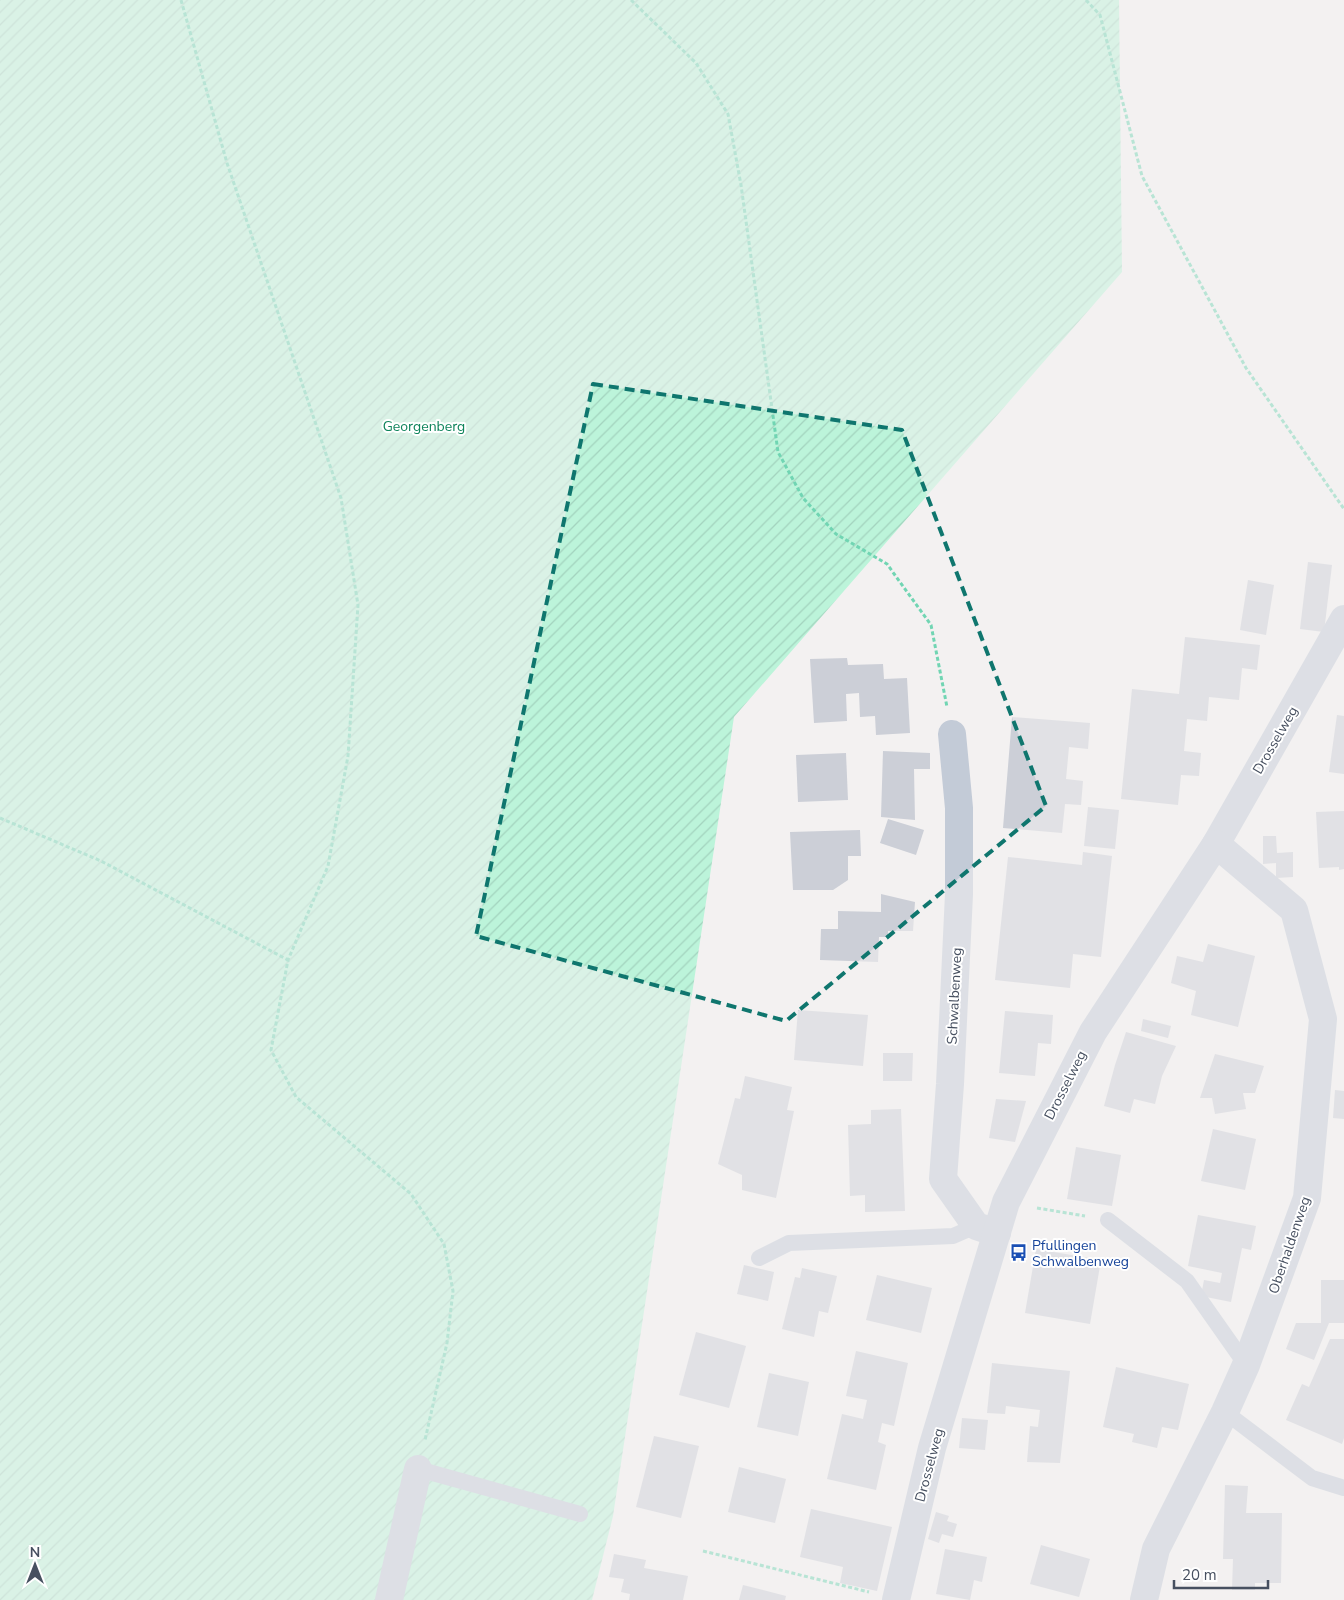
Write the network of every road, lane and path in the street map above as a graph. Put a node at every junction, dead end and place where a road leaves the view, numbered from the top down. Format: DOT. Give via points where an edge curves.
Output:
graph roads {
  1 [pos="181,0"];
  2 [pos="631,0"];
  3 [pos="1086,0"];
  4 [pos="1344,509"];
  5 [pos="1344,619"];
  6 [pos="952,734"];
  7 [pos="0,818"];
  8 [pos="1216,844"];
  9 [pos="288,960"];
  10 [pos="1031,1206"];
  11 [pos="1108,1220"];
  12 [pos="986,1229"];
  13 [pos="759,1258"];
  14 [pos="1246,1365"];
  15 [pos="1225,1412"];
  16 [pos="418,1469"];
  17 [pos="1344,1488"];
  18 [pos="580,1514"];
  19 [pos="703,1551"];
  20 [pos="896,1599"];
  21 [pos="390,1600"];
  22 [pos="1144,1600"];
  1 -- 9 [label="path" via="227,163 341,498 358,605 348,756 328,866"];
  2 -- 6 [label="path" via="696,63 728,114 778,452 803,498 836,534 887,564 931,625"];
  3 -- 4 [label="path" via="1100,15 1142,176 1246,368"];
  5 -- 8 [label="street, Drosselweg"];
  6 -- 12 [label="street, Schwalbenweg" via="959,808 959,894 943,1179"];
  7 -- 9 [label="path" via="101,861"];
  8 -- 12 [label="street, Drosselweg" via="1092,1032 1006,1202"];
  8 -- 14 [label="street, Oberhaldenweg" via="1294,910 1323,1019 1307,1198"];
  9 -- 16 [label="path" via="271,1050 296,1097 411,1194 444,1244 452,1291 447,1343"];
  10 -- 11 [label="path"];
  11 -- 14 [label="lane" via="1187,1281"];
  12 -- 13 [label="lane" via="953,1236 790,1243"];
  12 -- 20 [label="street, Drosselweg"];
  14 -- 15 [label="street, Oberhaldenweg"];
  15 -- 17 [label="lane" via="1312,1478"];
  15 -- 22 [label="street, Oberhaldenweg" via="1156,1550"];
  16 -- 18 [label="lane"];
  16 -- 21 [label="street"];
  19 -- 20 [label="path"];
}
